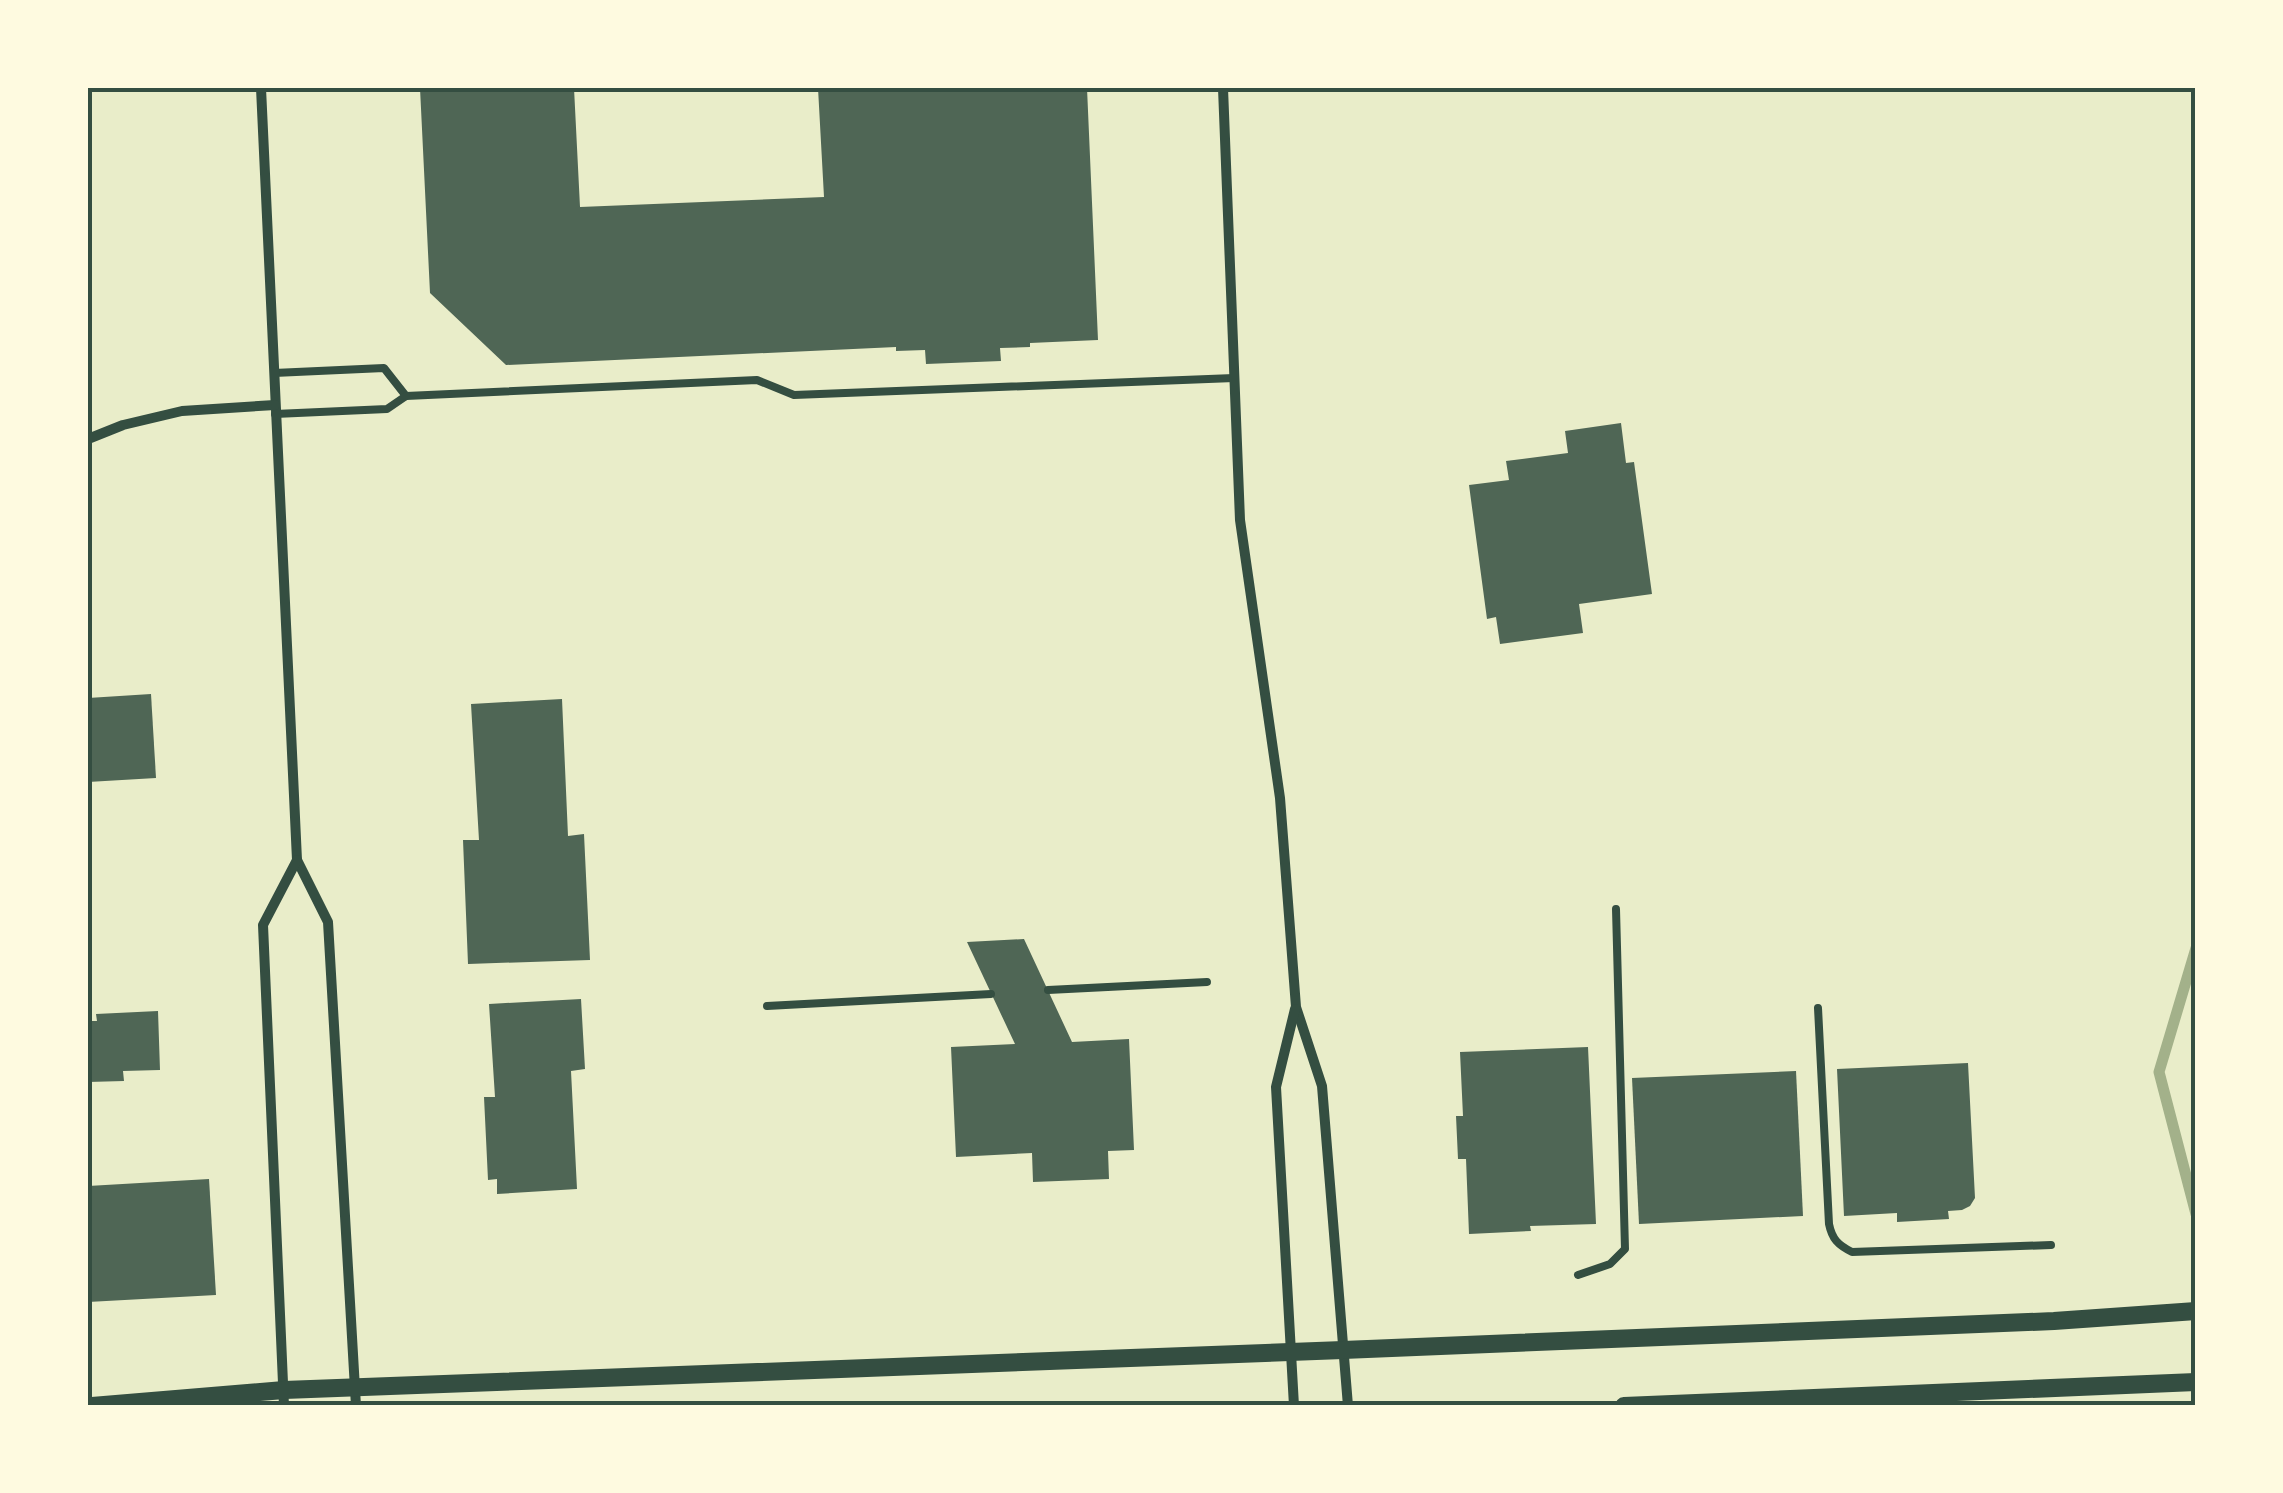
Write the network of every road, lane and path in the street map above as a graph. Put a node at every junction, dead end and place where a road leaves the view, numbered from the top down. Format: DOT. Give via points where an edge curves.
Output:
graph roads {
  1 [pos="261,88"];
  2 [pos="1223,88"];
  3 [pos="274,372"];
  4 [pos="1234,378"];
  5 [pos="406,396"];
  6 [pos="275,410"];
  7 [pos="88,439"];
  8 [pos="297,860"];
  9 [pos="1616,908"];
  10 [pos="1207,982"];
  11 [pos="1048,990"];
  12 [pos="991,994"];
  13 [pos="768,1006"];
  14 [pos="1296,1007"];
  15 [pos="1818,1008"];
  16 [pos="2051,1245"];
  17 [pos="1578,1275"];
  18 [pos="2186,1311"];
  19 [pos="1343,1350"];
  20 [pos="1290,1352"];
  21 [pos="2188,1383"];
  22 [pos="355,1396"];
  23 [pos="284,1398"];
  24 [pos="92,1406"];
  25 [pos="1294,1406"];
  26 [pos="1348,1406"];
  27 [pos="1624,1406"];
  1 -- 3 [label="street"];
  2 -- 4 [label="street"];
  3 -- 5 [label="lane" via="384,368"];
  3 -- 6 [label="street"];
  4 -- 5 [label="lane" via="794,395 757,380"];
  4 -- 14 [label="street" via="1240,520 1280,798"];
  5 -- 6 [label="lane" via="386,409"];
  6 -- 7 [label="street" via="182,411"];
  6 -- 8 [label="street"];
  8 -- 22 [label="street" via="328,922"];
  8 -- 23 [label="street" via="263,925"];
  9 -- 17 [label="lane" via="1625,1249 1610,1264"];
  10 -- 11 [label="lane"];
  12 -- 13 [label="lane"];
  14 -- 19 [label="street" via="1322,1086"];
  14 -- 20 [label="street" via="1276,1087"];
  15 -- 16 [label="lane" via="1829,1224 1839,1246 1852,1252"];
  18 -- 19 [label="street"];
  19 -- 20 [label="street"];
  19 -- 26 [label="street"];
  20 -- 22 [label="street"];
  20 -- 25 [label="street"];
  21 -- 27 [label="street"];
  22 -- 23 [label="street"];
  23 -- 24 [label="street"];
}
